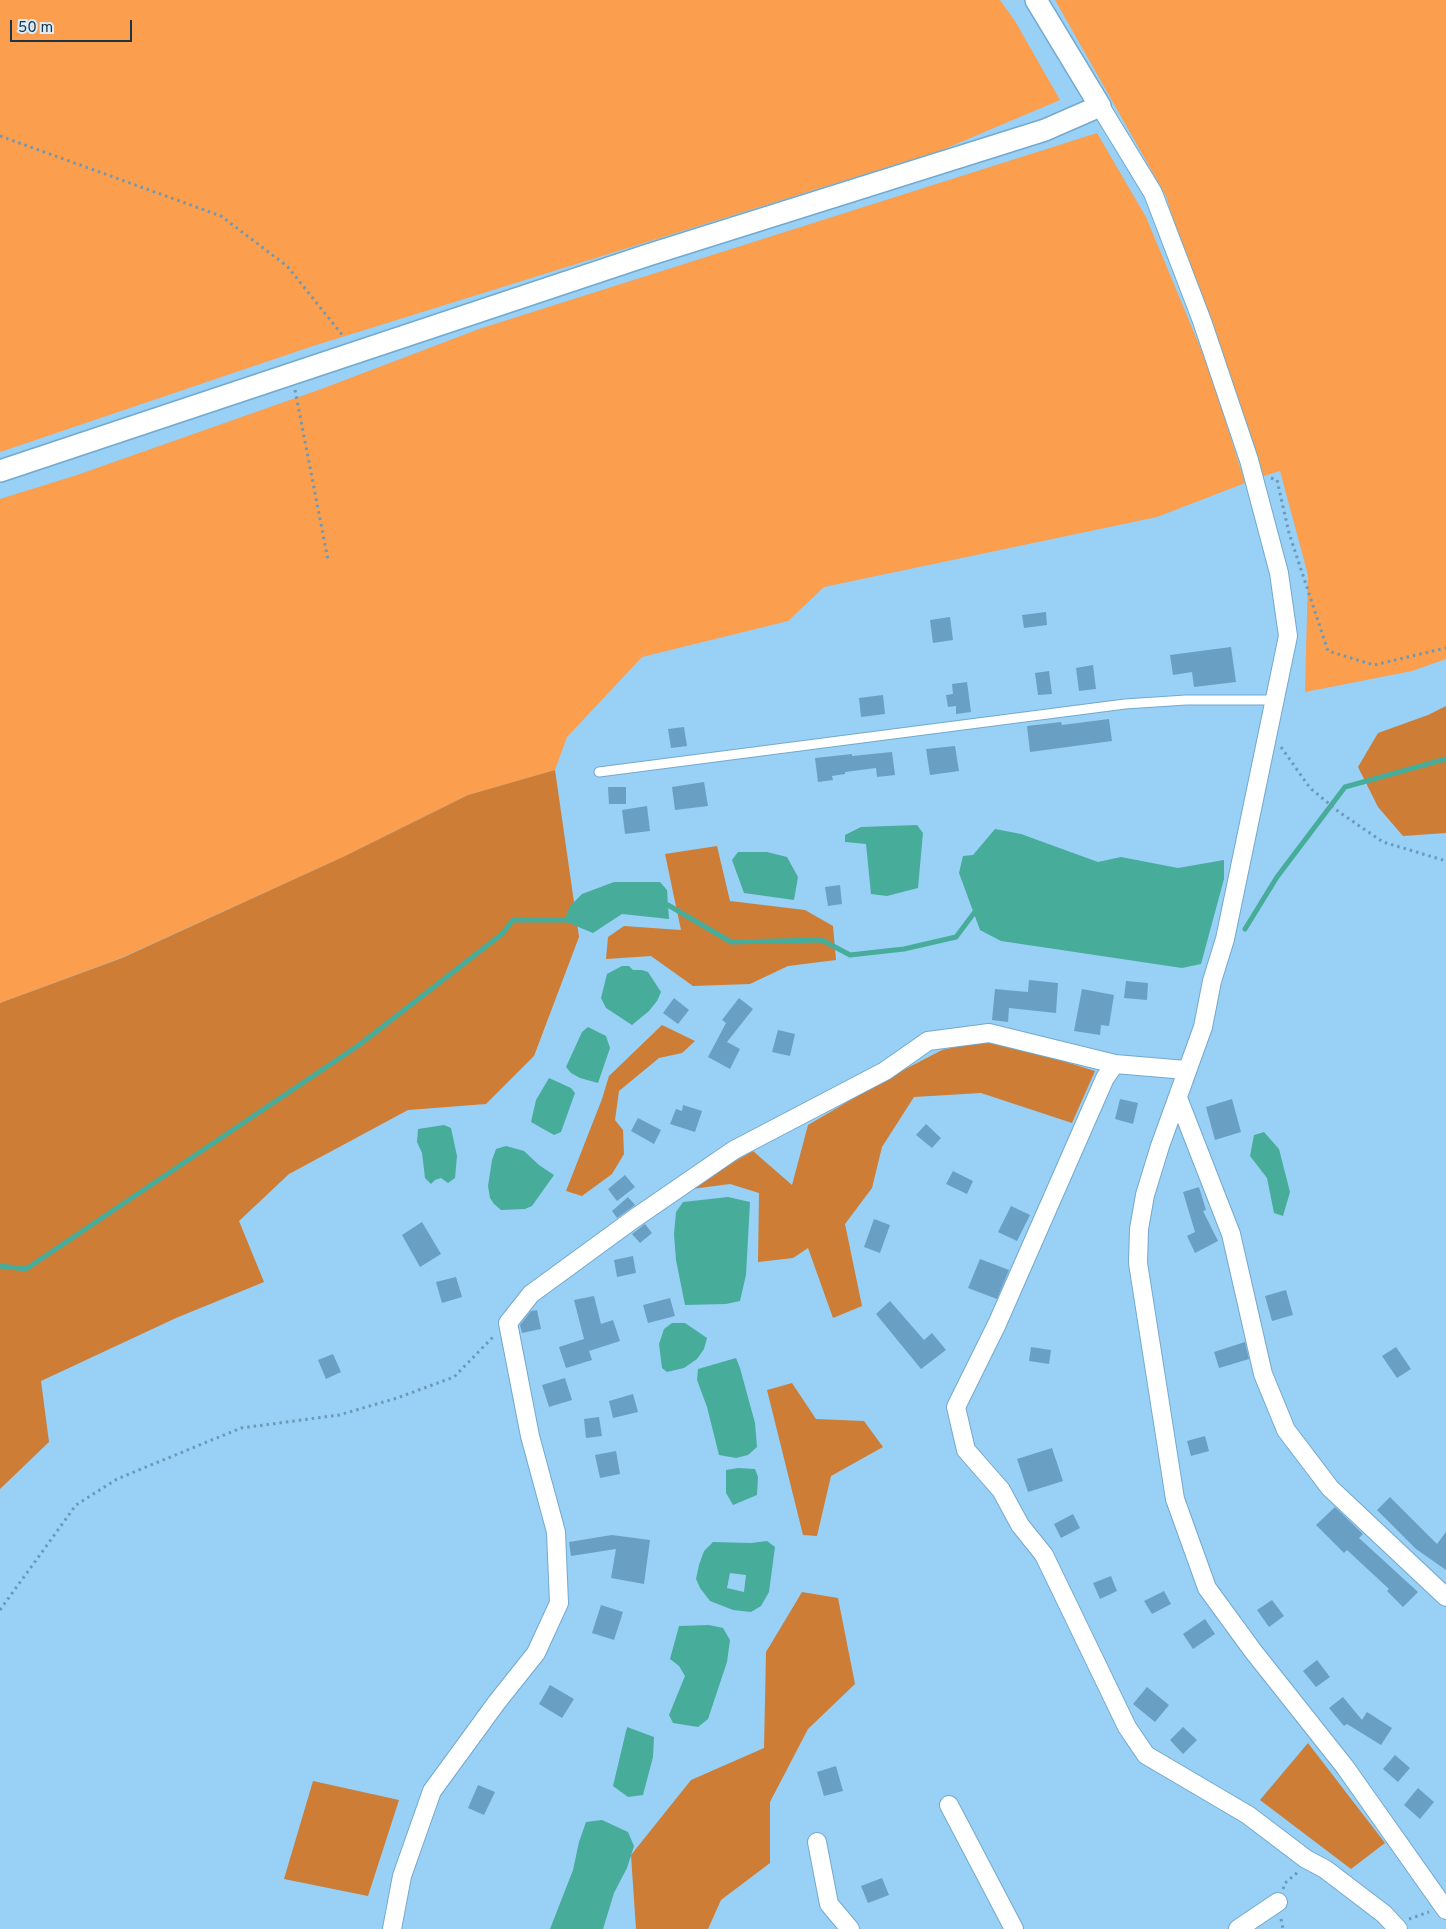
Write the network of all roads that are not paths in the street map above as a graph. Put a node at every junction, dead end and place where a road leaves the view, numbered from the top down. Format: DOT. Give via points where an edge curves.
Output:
graph roads {
  1 [pos="1036,0"];
  2 [pos="1100,106"];
  3 [pos="0,471"];
  4 [pos="1276,700"];
  5 [pos="599,772"];
  6 [pos="1115,1064"];
  7 [pos="1186,1070"];
  8 [pos="1178,1098"];
  9 [pos="1446,1597"];
  10 [pos="949,1805"];
  11 [pos="818,1842"];
  12 [pos="1278,1902"];
  13 [pos="1445,1908"];
  14 [pos="392,1929"];
  15 [pos="850,1929"];
  16 [pos="1014,1929"];
  17 [pos="1238,1929"];
  18 [pos="1398,1929"];
  1 -- 2 [label="street"];
  2 -- 3 [label="street" via="1045,130 648,256"];
  2 -- 4 [label="street" via="1153,192 1205,330 1252,470 1279,573 1288,636"];
  4 -- 5 [label="lane" via="1125,704"];
  4 -- 7 [label="street" via="1225,939 1203,1027"];
  6 -- 7 [label="street"];
  6 -- 14 [label="street" via="989,1033 928,1040 885,1071 727,1155 531,1294 508,1323 530,1436 556,1532 559,1603 536,1654 432,1791 402,1876"];
  6 -- 18 [label="street" via="1105,1078 997,1324 956,1407 966,1450 1001,1490 1020,1525 1044,1555 1127,1727 1146,1755 1248,1815 1306,1859 1326,1869 1384,1914"];
  7 -- 8 [label="street"];
  8 -- 9 [label="street" via="1231,1234 1263,1374 1286,1430 1330,1488"];
  8 -- 13 [label="street" via="1145,1195 1138,1254 1175,1499 1207,1588 1345,1767"];
  10 -- 16 [label="street"];
  11 -- 15 [label="street" via="829,1904"];
  12 -- 17 [label="street"];
}
